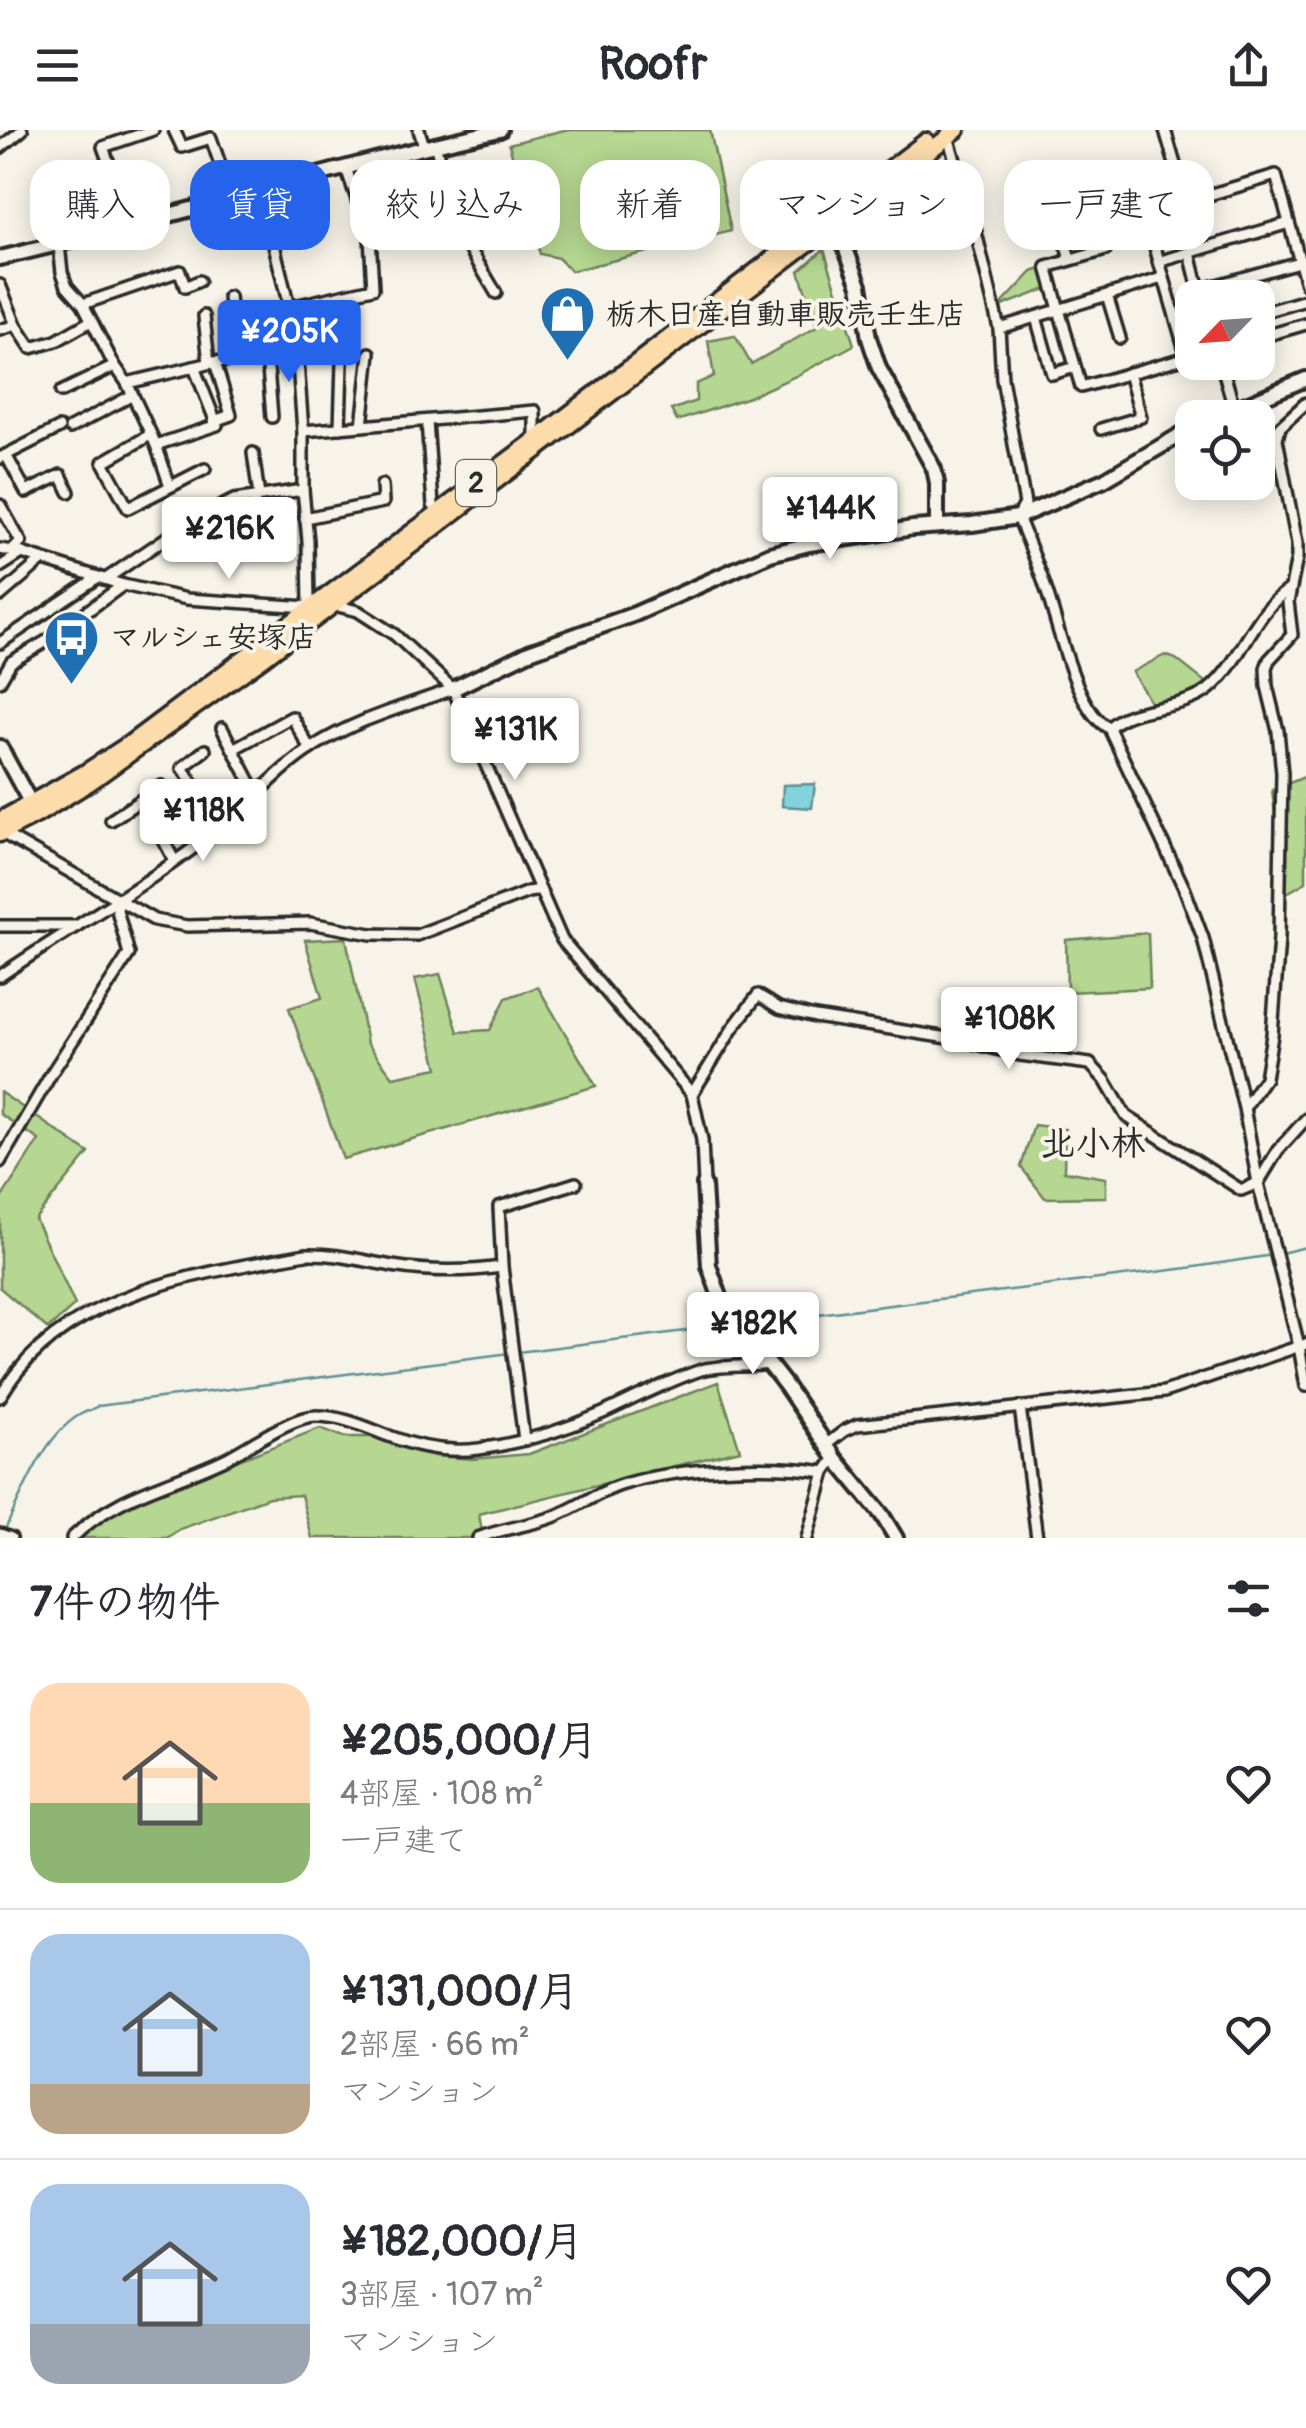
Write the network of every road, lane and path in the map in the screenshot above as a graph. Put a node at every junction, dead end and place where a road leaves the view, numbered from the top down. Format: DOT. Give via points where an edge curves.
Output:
graph roads {
  1 [pos="22,130"];
  2 [pos="153,130"];
  3 [pos="174,130"];
  4 [pos="418,130"];
  5 [pos="500,130"];
  6 [pos="1165,130"];
  7 [pos="948,132"];
  8 [pos="430,145"];
  9 [pos="0,148"];
  10 [pos="108,160"];
  11 [pos="219,160"];
  12 [pos="911,160"];
  13 [pos="1174,160"];
  14 [pos="346,168"];
  15 [pos="330,173"];
  16 [pos="1214,194"];
  17 [pos="1288,223"];
  18 [pos="33,250"];
  19 [pos="59,250"];
  20 [pos="276,250"];
  21 [pos="791,250"];
  22 [pos="792,250"];
  23 [pos="844,250"];
  24 [pos="1067,250"];
  25 [pos="1106,250"];
  26 [pos="1155,250"];
  27 [pos="1190,253"];
  28 [pos="0,258"];
  29 [pos="1070,260"];
  30 [pos="1303,261"];
  31 [pos="1158,262"];
  32 [pos="1163,278"];
  33 [pos="1197,280"];
  34 [pos="1244,280"];
  35 [pos="199,281"];
  36 [pos="1306,284"];
  37 [pos="0,285"];
  38 [pos="496,292"];
  39 [pos="1107,295"];
  40 [pos="229,298"];
  41 [pos="1306,300"];
  42 [pos="82,304"];
  43 [pos="290,307"];
  44 [pos="1060,309"];
  45 [pos="1275,309"];
  46 [pos="204,316"];
  47 [pos="1036,317"];
  48 [pos="91,321"];
  49 [pos="1306,324"];
  50 [pos="16,325"];
  51 [pos="1000,328"];
  52 [pos="0,330"];
  53 [pos="1275,333"];
  54 [pos="296,336"];
  55 [pos="1120,338"];
  56 [pos="296,353"];
  57 [pos="370,354"];
  58 [pos="267,356"];
  59 [pos="236,360"];
  60 [pos="212,362"];
  61 [pos="114,366"];
  62 [pos="1075,366"];
  63 [pos="194,367"];
  64 [pos="1129,374"];
  65 [pos="1306,380"];
  66 [pos="127,383"];
  67 [pos="60,392"];
  68 [pos="134,395"];
  69 [pos="1255,400"];
  70 [pos="1306,404"];
  71 [pos="272,417"];
  72 [pos="214,421"];
  73 [pos="427,422"];
  74 [pos="362,426"];
  75 [pos="340,428"];
  76 [pos="1101,430"];
  77 [pos="302,431"];
  78 [pos="150,435"];
  79 [pos="1175,438"];
  80 [pos="535,440"];
  81 [pos="156,445"];
  82 [pos="253,453"];
  83 [pos="3,457"];
  84 [pos="205,469"];
  85 [pos="382,485"];
  86 [pos="170,486"];
  87 [pos="303,490"];
  88 [pos="69,492"];
  89 [pos="256,497"];
  90 [pos="0,505"];
  91 [pos="434,505"];
  92 [pos="1018,517"];
  93 [pos="305,518"];
  94 [pos="937,526"];
  95 [pos="258,534"];
  96 [pos="0,549"];
  97 [pos="17,552"];
  98 [pos="42,560"];
  99 [pos="0,567"];
  100 [pos="102,578"];
  101 [pos="123,585"];
  102 [pos="1290,589"];
  103 [pos="0,596"];
  104 [pos="334,605"];
  105 [pos="310,608"];
  106 [pos="0,643"];
  107 [pos="0,682"];
  108 [pos="453,689"];
  109 [pos="222,728"];
  110 [pos="1109,728"];
  111 [pos="0,748"];
  112 [pos="310,748"];
  113 [pos="233,749"];
  114 [pos="205,750"];
  115 [pos="162,786"];
  116 [pos="256,793"];
  117 [pos="142,800"];
  118 [pos="34,809"];
  119 [pos="112,820"];
  120 [pos="223,825"];
  121 [pos="0,830"];
  122 [pos="174,860"];
  123 [pos="540,890"];
  124 [pos="119,900"];
  125 [pos="0,926"];
  126 [pos="78,926"];
  127 [pos="0,976"];
  128 [pos="692,1094"];
  129 [pos="1244,1108"];
  130 [pos="1306,1119"];
  131 [pos="0,1162"];
  132 [pos="576,1183"];
  133 [pos="704,1184"];
  134 [pos="1258,1184"];
  135 [pos="502,1267"];
  136 [pos="1303,1345"];
  137 [pos="769,1364"];
  138 [pos="1306,1386"];
  139 [pos="0,1396"];
  140 [pos="1020,1407"];
  141 [pos="524,1440"];
  142 [pos="827,1444"];
  143 [pos="835,1458"];
  144 [pos="825,1472"];
  145 [pos="0,1534"];
  146 [pos="11,1538"];
  147 [pos="72,1538"];
  148 [pos="478,1538"];
  149 [pos="807,1538"];
  150 [pos="896,1538"];
  151 [pos="1037,1538"];
  1 -- 9 [label="street"];
  2 -- 10 [label="street" via="103,147"];
  3 -- 11 [label="street" via="182,147 212,138"];
  4 -- 8 [label="street"];
  5 -- 8 [label="street"];
  6 -- 13 [label="street"];
  7 -- 12 [label="main road, 2"];
  7 -- 51 [label="street"];
  8 -- 14 [label="street"];
  8 -- 38 [label="street" via="458,227"];
  14 -- 15 [label="street"];
  14 -- 43 [label="street" via="370,236 373,288"];
  16 -- 17 [label="street" via="1276,175"];
  17 -- 27 [label="street"];
  17 -- 30 [label="street"];
  18 -- 28 [label="street"];
  19 -- 42 [label="street" via="67,286"];
  20 -- 43 [label="street"];
  21 -- 80 [label="main road, 2"];
  22 -- 104 [label="main road, 2"];
  23 -- 94 [label="street" via="860,285 879,368 934,469"];
  24 -- 29 [label="street"];
  25 -- 29 [label="street"];
  26 -- 31 [label="street"];
  27 -- 31 [label="street"];
  27 -- 33 [label="street"];
  29 -- 44 [label="street" via="1047,267"];
  30 -- 34 [label="street"];
  30 -- 36 [label="street"];
  31 -- 32 [label="street"];
  32 -- 39 [label="street"];
  32 -- 64 [label="street" via="1187,357"];
  35 -- 42 [label="street" via="185,287 180,271"];
  37 -- 50 [label="street"];
  39 -- 44 [label="street"];
  39 -- 55 [label="street"];
  40 -- 59 [label="street"];
  41 -- 45 [label="street"];
  42 -- 48 [label="street"];
  43 -- 54 [label="street"];
  44 -- 47 [label="street"];
  44 -- 62 [label="street"];
  46 -- 60 [label="street"];
  47 -- 51 [label="street"];
  47 -- 62 [label="street" via="1052,374"];
  48 -- 50 [label="street" via="31,348"];
  48 -- 61 [label="street"];
  49 -- 53 [label="street"];
  50 -- 52 [label="street"];
  51 -- 92 [label="street" via="1002,379 1025,504"];
  54 -- 56 [label="street"];
  54 -- 75 [label="street" via="343,331"];
  56 -- 58 [label="street"];
  56 -- 77 [label="street"];
  57 -- 74 [label="street"];
  58 -- 59 [label="street"];
  58 -- 71 [label="street"];
  59 -- 60 [label="street"];
  60 -- 63 [label="street"];
  60 -- 72 [label="street" via="230,416"];
  61 -- 66 [label="street"];
  61 -- 67 [label="street"];
  62 -- 64 [label="street" via="1081,387"];
  63 -- 66 [label="street"];
  63 -- 72 [label="street"];
  64 -- 76 [label="street" via="1142,416"];
  65 -- 69 [label="street"];
  66 -- 68 [label="street"];
  68 -- 78 [label="street"];
  68 -- 83 [label="street"];
  70 -- 102 [label="street" via="1278,433 1298,543"];
  72 -- 81 [label="street"];
  73 -- 74 [label="street"];
  73 -- 80 [label="street" via="535,411"];
  73 -- 91 [label="street"];
  74 -- 75 [label="street"];
  75 -- 77 [label="street"];
  77 -- 87 [label="street"];
  78 -- 81 [label="street"];
  78 -- 86 [label="street" via="102,462 128,508"];
  79 -- 92 [label="street" via="1090,488"];
  80 -- 105 [label="main road, 2"];
  81 -- 86 [label="street"];
  82 -- 89 [label="street"];
  83 -- 88 [label="street" via="26,492 61,475"];
  84 -- 86 [label="street"];
  85 -- 93 [label="street" via="383,502"];
  87 -- 89 [label="street"];
  87 -- 93 [label="street"];
  89 -- 95 [label="street"];
  89 -- 100 [label="street" via="234,500"];
  90 -- 97 [label="street" via="21,542"];
  92 -- 94 [label="street"];
  92 -- 110 [label="street" via="1073,678"];
  93 -- 105 [label="street"];
  94 -- 108 [label="street" via="770,554"];
  96 -- 97 [label="street"];
  97 -- 98 [label="street"];
  97 -- 99 [label="street"];
  98 -- 100 [label="street"];
  98 -- 103 [label="street"];
  100 -- 101 [label="street"];
  100 -- 106 [label="street"];
  101 -- 105 [label="street" via="187,598"];
  101 -- 107 [label="street" via="10,662"];
  102 -- 110 [label="street" via="1204,693 1117,719"];
  102 -- 129 [label="street" via="1292,635 1266,668 1282,773 1272,1035 1265,1078"];
  104 -- 105 [label="street"];
  104 -- 108 [label="street" via="395,634"];
  104 -- 118 [label="main road, 2" via="89,784"];
  105 -- 118 [label="main road, 2"];
  108 -- 112 [label="street"];
  108 -- 123 [label="street"];
  109 -- 113 [label="street"];
  110 -- 129 [label="street" via="1203,938"];
  111 -- 118 [label="street"];
  112 -- 113 [label="street" via="292,718"];
  112 -- 116 [label="street"];
  113 -- 116 [label="street"];
  114 -- 120 [label="street" via="182,768"];
  115 -- 117 [label="street"];
  116 -- 120 [label="street"];
  117 -- 119 [label="street"];
  117 -- 122 [label="street"];
  118 -- 121 [label="main road, 2"];
  120 -- 122 [label="street"];
  121 -- 124 [label="street"];
  122 -- 124 [label="street"];
  123 -- 124 [label="street" via="417,935 310,924 187,926 154,920"];
  123 -- 128 [label="street" via="565,944"];
  124 -- 126 [label="street"];
  124 -- 131 [label="street" via="129,954"];
  125 -- 126 [label="street"];
  126 -- 127 [label="street"];
  128 -- 133 [label="street"];
  128 -- 134 [label="street" via="758,995 778,1008 815,1016 1090,1064 1136,1124 1240,1190"];
  129 -- 134 [label="street"];
  130 -- 134 [label="street"];
  132 -- 135 [label="street" via="499,1207"];
  133 -- 137 [label="street" via="717,1294"];
  134 -- 136 [label="street"];
  135 -- 139 [label="street" via="415,1269 324,1253 177,1279 67,1328 32,1356"];
  135 -- 141 [label="street"];
  136 -- 138 [label="street"];
  136 -- 140 [label="street" via="1164,1392"];
  137 -- 141 [label="street" via="705,1368"];
  137 -- 142 [label="street"];
  140 -- 142 [label="street" via="857,1424"];
  140 -- 151 [label="street"];
  141 -- 147 [label="street" via="449,1450 313,1416 138,1493"];
  142 -- 143 [label="street"];
  143 -- 144 [label="street"];
  143 -- 150 [label="street"];
  144 -- 148 [label="street" via="694,1472 626,1483 555,1516"];
  144 -- 149 [label="street"];
  145 -- 146 [label="street"];
}
